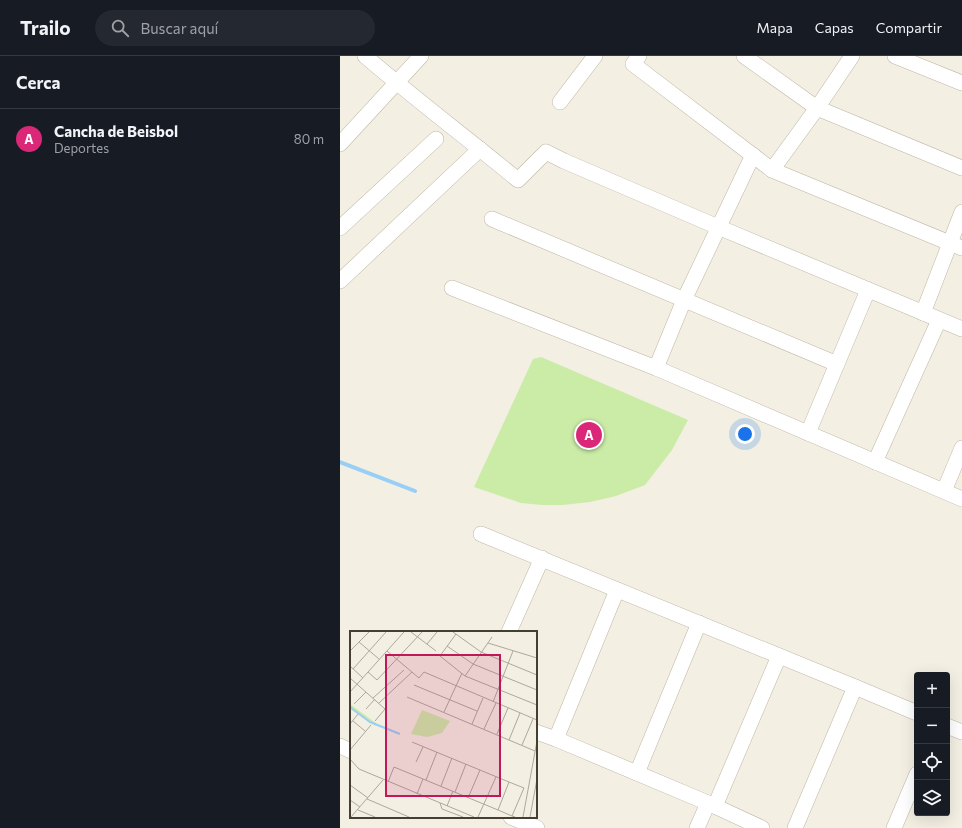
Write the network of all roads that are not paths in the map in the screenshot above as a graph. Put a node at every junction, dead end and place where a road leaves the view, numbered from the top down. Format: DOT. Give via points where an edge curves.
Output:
graph roads {
  1 [pos="365,56"];
  2 [pos="421,56"];
  3 [pos="595,56"];
  4 [pos="638,56"];
  5 [pos="744,56"];
  6 [pos="852,56"];
  7 [pos="895,56"];
  8 [pos="396,83"];
  9 [pos="962,83"];
  10 [pos="560,102"];
  11 [pos="817,108"];
  12 [pos="436,139"];
  13 [pos="340,144"];
  14 [pos="480,149"];
  15 [pos="753,155"];
  16 [pos="962,168"];
  17 [pos="772,170"];
  18 [pos="962,212"];
  19 [pos="492,219"];
  20 [pos="718,227"];
  21 [pos="340,228"];
  22 [pos="956,245"];
  23 [pos="340,281"];
  24 [pos="452,288"];
  25 [pos="868,290"];
  26 [pos="684,300"];
  27 [pos="923,313"];
  28 [pos="939,320"];
  29 [pos="962,329"];
  30 [pos="837,364"];
  31 [pos="656,368"];
  32 [pos="808,433"];
  33 [pos="962,448"];
  34 [pos="875,462"];
  35 [pos="944,491"];
  36 [pos="962,499"];
  37 [pos="481,534"];
  38 [pos="542,558"];
  39 [pos="617,590"];
  40 [pos="699,623"];
  41 [pos="509,631"];
  42 [pos="779,656"];
  43 [pos="855,687"];
  44 [pos="914,712"];
  45 [pos="950,727"];
  46 [pos="962,732"];
  47 [pos="537,736"];
  48 [pos="556,739"];
  49 [pos="637,773"];
  50 [pos="914,780"];
  51 [pos="712,804"];
  52 [pos="513,818"];
  53 [pos="537,828"];
  54 [pos="697,828"];
  55 [pos="762,828"];
  56 [pos="795,828"];
  57 [pos="894,828"];
  1 -- 8 [label="street"];
  2 -- 8 [label="street"];
  3 -- 10 [label="street"];
  4 -- 15 [label="street" via="633,64"];
  5 -- 11 [label="street"];
  6 -- 11 [label="street"];
  7 -- 9 [label="street"];
  8 -- 13 [label="street"];
  8 -- 14 [label="street"];
  11 -- 16 [label="street"];
  11 -- 17 [label="street"];
  12 -- 21 [label="street"];
  14 -- 20 [label="street" via="518,180 546,152"];
  14 -- 23 [label="street"];
  15 -- 17 [label="street"];
  15 -- 20 [label="street"];
  17 -- 22 [label="street"];
  18 -- 22 [label="street"];
  19 -- 26 [label="street"];
  20 -- 25 [label="street"];
  20 -- 26 [label="street"];
  22 -- 27 [label="street"];
  24 -- 31 [label="street"];
  25 -- 27 [label="street"];
  25 -- 30 [label="street"];
  26 -- 30 [label="street"];
  26 -- 31 [label="street"];
  27 -- 28 [label="street"];
  28 -- 29 [label="street"];
  28 -- 34 [label="street"];
  30 -- 32 [label="street"];
  31 -- 32 [label="street"];
  32 -- 34 [label="street"];
  33 -- 35 [label="street"];
  34 -- 35 [label="street"];
  35 -- 36 [label="street"];
  37 -- 38 [label="street"];
  38 -- 39 [label="street"];
  38 -- 41 [label="street"];
  39 -- 40 [label="street"];
  39 -- 48 [label="street"];
  40 -- 42 [label="street"];
  40 -- 49 [label="street"];
  42 -- 43 [label="street"];
  42 -- 51 [label="street"];
  43 -- 44 [label="street"];
  43 -- 56 [label="street"];
  45 -- 46 [label="street"];
  47 -- 48 [label="street"];
  48 -- 49 [label="street"];
  49 -- 51 [label="street"];
  50 -- 57 [label="street"];
  51 -- 54 [label="street"];
  51 -- 55 [label="street"];
  52 -- 53 [label="street"];
}
